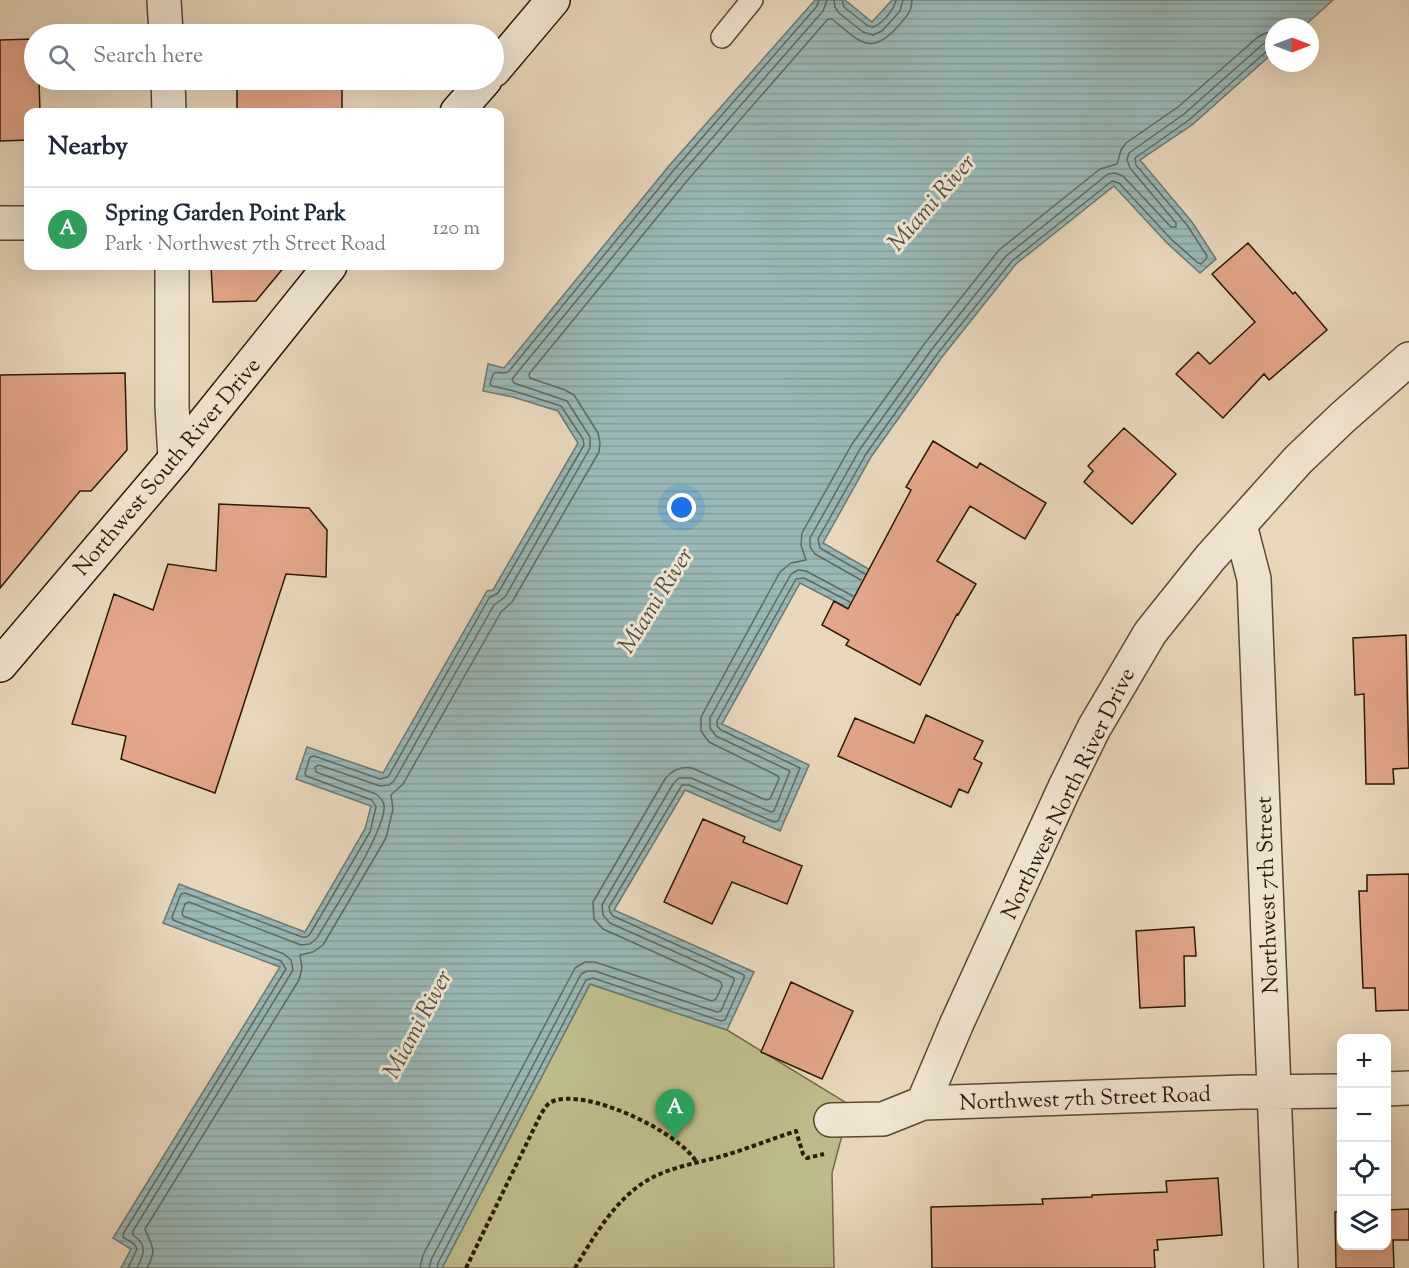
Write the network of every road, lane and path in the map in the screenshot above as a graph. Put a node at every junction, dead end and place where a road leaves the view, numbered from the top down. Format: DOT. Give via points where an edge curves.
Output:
graph roads {
  1 [pos="164,0"];
  2 [pos="553,0"];
  3 [pos="752,0"];
  4 [pos="165,24"];
  5 [pos="722,37"];
  6 [pos="504,58"];
  7 [pos="168,90"];
  8 [pos="476,90"];
  9 [pos="169,108"];
  10 [pos="460,108"];
  11 [pos="24,223"];
  12 [pos="0,224"];
  13 [pos="172,270"];
  14 [pos="327,270"];
  15 [pos="1409,359"];
  16 [pos="175,459"];
  17 [pos="1240,525"];
  18 [pos="0,665"];
  19 [pos="1391,1089"];
  20 [pos="1409,1089"];
  21 [pos="1337,1091"];
  22 [pos="1274,1092"];
  23 [pos="923,1103"];
  24 [pos="831,1120"];
  25 [pos="826,1154"];
  26 [pos="697,1162"];
  27 [pos="1280,1264"];
  28 [pos="466,1268"];
  29 [pos="574,1268"];
  1 -- 4 [label="street"];
  2 -- 6 [label="street"];
  3 -- 5 [label="lane"];
  7 -- 9 [label="street"];
  8 -- 10 [label="street"];
  11 -- 12 [label="street"];
  13 -- 16 [label="street"];
  14 -- 16 [label="street, Northwest South River Drive"];
  15 -- 17 [label="street, Northwest North River Drive" via="1298,460"];
  16 -- 18 [label="street, Northwest South River Drive"];
  17 -- 22 [label="street, Northwest 7th Street" via="1254,579"];
  17 -- 23 [label="street, Northwest North River Drive" via="1150,633 1094,728"];
  19 -- 20 [label="street"];
  21 -- 22 [label="street, Northwest 7th Street Road"];
  22 -- 23 [label="street, Northwest 7th Street Road"];
  22 -- 27 [label="street, Northwest 7th Street"];
  23 -- 24 [label="street, Northwest 7th Street Road" via="883,1119"];
  25 -- 26 [label="path" via="807,1158 796,1131"];
  26 -- 28 [label="path" via="683,1145 645,1121 593,1103 551,1102 540,1116"];
  26 -- 29 [label="path" via="657,1176 636,1189 596,1233"];
}
